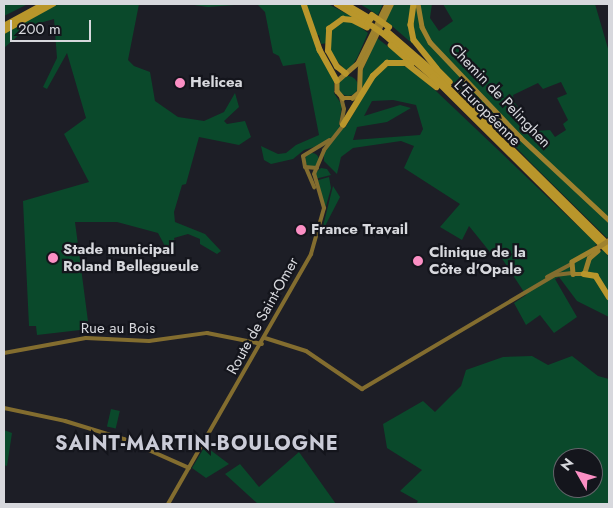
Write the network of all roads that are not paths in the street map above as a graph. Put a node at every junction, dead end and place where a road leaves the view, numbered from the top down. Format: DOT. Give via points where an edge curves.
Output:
graph roads {
  1 [pos="44,4"];
  2 [pos="53,4"];
  3 [pos="304,4"];
  4 [pos="336,4"];
  5 [pos="346,4"];
  6 [pos="354,4"];
  7 [pos="387,4"];
  8 [pos="391,4"];
  9 [pos="414,4"];
  10 [pos="418,4"];
  11 [pos="369,21"];
  12 [pos="4,26"];
  13 [pos="4,31"];
  14 [pos="386,33"];
  15 [pos="347,74"];
  16 [pos="358,79"];
  17 [pos="337,81"];
  18 [pos="450,82"];
  19 [pos="437,86"];
  20 [pos="340,95"];
  21 [pos="355,97"];
  22 [pos="343,126"];
  23 [pos="312,150"];
  24 [pos="321,157"];
  25 [pos="306,168"];
  26 [pos="316,168"];
  27 [pos="530,170"];
  28 [pos="317,190"];
  29 [pos="609,219"];
  30 [pos="609,243"];
  31 [pos="596,250"];
  32 [pos="609,252"];
  33 [pos="579,259"];
  34 [pos="571,264"];
  35 [pos="587,266"];
  36 [pos="572,273"];
  37 [pos="584,274"];
  38 [pos="609,297"];
  39 [pos="265,338"];
  40 [pos="262,344"];
  41 [pos="432,348"];
  42 [pos="4,354"];
  43 [pos="4,408"];
  44 [pos="189,468"];
  45 [pos="170,504"];
  1 -- 12 [label="highway"];
  2 -- 13 [label="highway"];
  3 -- 17 [label="highway" via="320,50"];
  4 -- 11 [label="highway, L'Européenne"];
  5 -- 11 [label="highway, L'Européenne"];
  6 -- 11 [label="highway"];
  7 -- 15 [label="main road" via="359,62"];
  8 -- 16 [label="main road" via="360,68"];
  9 -- 18 [label="highway" via="411,25 414,40"];
  10 -- 29 [label="main road, Chemin de Pelinghen" via="421,26 429,40 521,139"];
  11 -- 14 [label="highway, L'Européenne"];
  11 -- 15 [label="highway" via="343,19 334,22 328,31 329,53"];
  14 -- 18 [label="highway"];
  14 -- 19 [label="highway"];
  14 -- 27 [label="highway, L'Européenne" via="432,70"];
  15 -- 16 [label="main road"];
  15 -- 17 [label="main road"];
  16 -- 21 [label="main road" via="360,89"];
  17 -- 20 [label="main road"];
  18 -- 27 [label="highway"];
  19 -- 22 [label="highway" via="406,63 385,64 373,76"];
  19 -- 27 [label="highway"];
  20 -- 21 [label="main road" via="347,99"];
  20 -- 23 [label="main road" via="344,109 340,126 325,144"];
  21 -- 22 [label="main road"];
  22 -- 24 [label="main road"];
  23 -- 24 [label="main road"];
  23 -- 25 [label="main road" via="303,156"];
  24 -- 26 [label="main road"];
  25 -- 26 [label="main road"];
  25 -- 28 [label="main road, Route de Saint-Omer"];
  26 -- 28 [label="main road, Route de Saint-Omer"];
  27 -- 30 [label="highway, L'Européenne"];
  27 -- 32 [label="highway, L'Européenne"];
  28 -- 39 [label="main road, Route de Saint-Omer" via="324,208 314,246"];
  30 -- 31 [label="main road, bridge"];
  31 -- 33 [label="main road"];
  31 -- 35 [label="main road"];
  33 -- 34 [label="main road"];
  33 -- 35 [label="main road"];
  34 -- 36 [label="main road"];
  34 -- 41 [label="main road"];
  35 -- 37 [label="main road"];
  36 -- 37 [label="main road"];
  36 -- 41 [label="main road" via="557,275"];
  37 -- 38 [label="highway" via="595,275"];
  39 -- 40 [label="main road, Route de Saint-Omer"];
  39 -- 41 [label="main road" via="304,350 362,389"];
  40 -- 42 [label="main road, Rue au Bois" via="207,333 152,341 84,339"];
  40 -- 44 [label="main road, Route de Saint-Omer"];
  43 -- 44 [label="main road" via="65,421 124,439"];
  44 -- 45 [label="main road, Route de Saint-Omer"];
}
